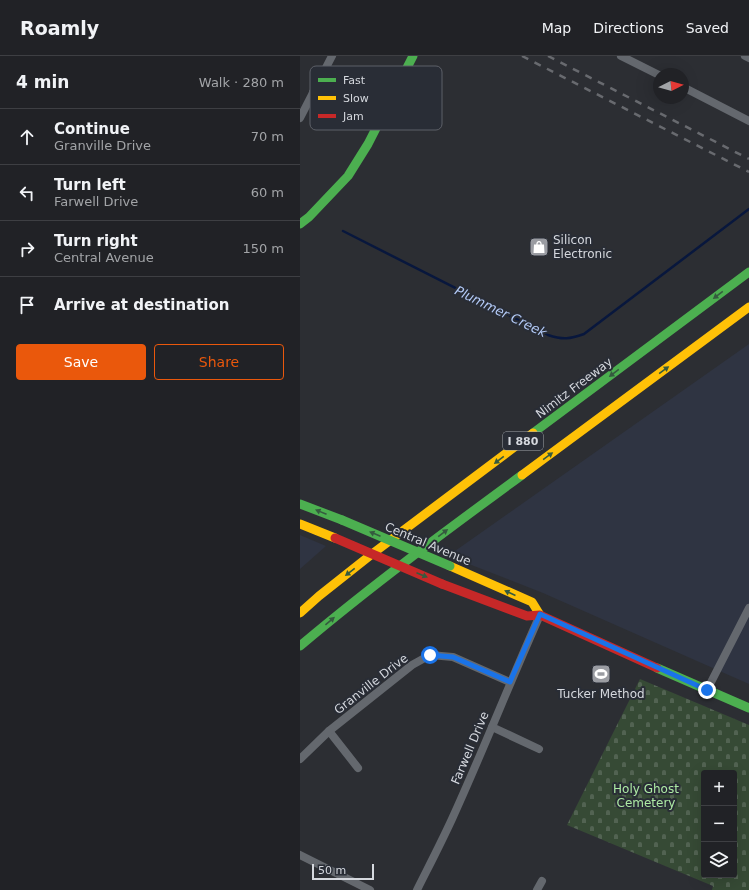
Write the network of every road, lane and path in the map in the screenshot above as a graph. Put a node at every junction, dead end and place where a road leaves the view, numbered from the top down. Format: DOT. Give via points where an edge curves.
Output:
graph roads {
  1 [pos="332,56"];
  2 [pos="413,56"];
  3 [pos="621,56"];
  4 [pos="745,56"];
  5 [pos="749,58"];
  6 [pos="327,66"];
  7 [pos="408,66"];
  8 [pos="653,72"];
  9 [pos="689,90"];
  10 [pos="310,98"];
  11 [pos="300,118"];
  12 [pos="749,121"];
  13 [pos="376,130"];
  14 [pos="300,224"];
  15 [pos="749,272"];
  16 [pos="749,307"];
  17 [pos="300,504"];
  18 [pos="300,524"];
  19 [pos="749,608"];
  20 [pos="300,613"];
  21 [pos="540,614"];
  22 [pos="300,646"];
  23 [pos="510,682"];
  24 [pos="707,690"];
  25 [pos="749,708"];
  26 [pos="492,728"];
  27 [pos="329,731"];
  28 [pos="539,748"];
  29 [pos="300,759"];
  30 [pos="358,768"];
  31 [pos="300,855"];
  32 [pos="542,881"];
  33 [pos="370,890"];
  34 [pos="417,890"];
  35 [pos="537,890"];
  1 -- 6 [label="street"];
  2 -- 7 [label="main road"];
  3 -- 8 [label="street"];
  4 -- 5 [label="street"];
  9 -- 12 [label="street"];
  10 -- 11 [label="street"];
  13 -- 14 [label="main road" via="348,176"];
  15 -- 20 [label="main road, Nimitz Freeway / I 880, one-way" via="372,554"];
  22 -- 16 [label="main road, I 880, one-way" via="439,536"];
  21 -- 17 [label="main road, Central Avenue, one-way, bridge" via="532,602"];
  18 -- 21 [label="main road, Central Avenue, one-way, bridge" via="442,584 527,616"];
  19 -- 24 [label="street"];
  21 -- 23 [label="street, Farwell Drive"];
  21 -- 24 [label="main road, Central Avenue"];
  23 -- 26 [label="street, Farwell Drive"];
  23 -- 27 [label="street, Granville Drive" via="453,657 430,655 412,665"];
  24 -- 25 [label="main road, Central Avenue"];
  26 -- 28 [label="street"];
  26 -- 34 [label="street, Farwell Drive"];
  27 -- 29 [label="street, Granville Drive"];
  27 -- 30 [label="street"];
  31 -- 33 [label="street"];
  32 -- 35 [label="street"];
}
